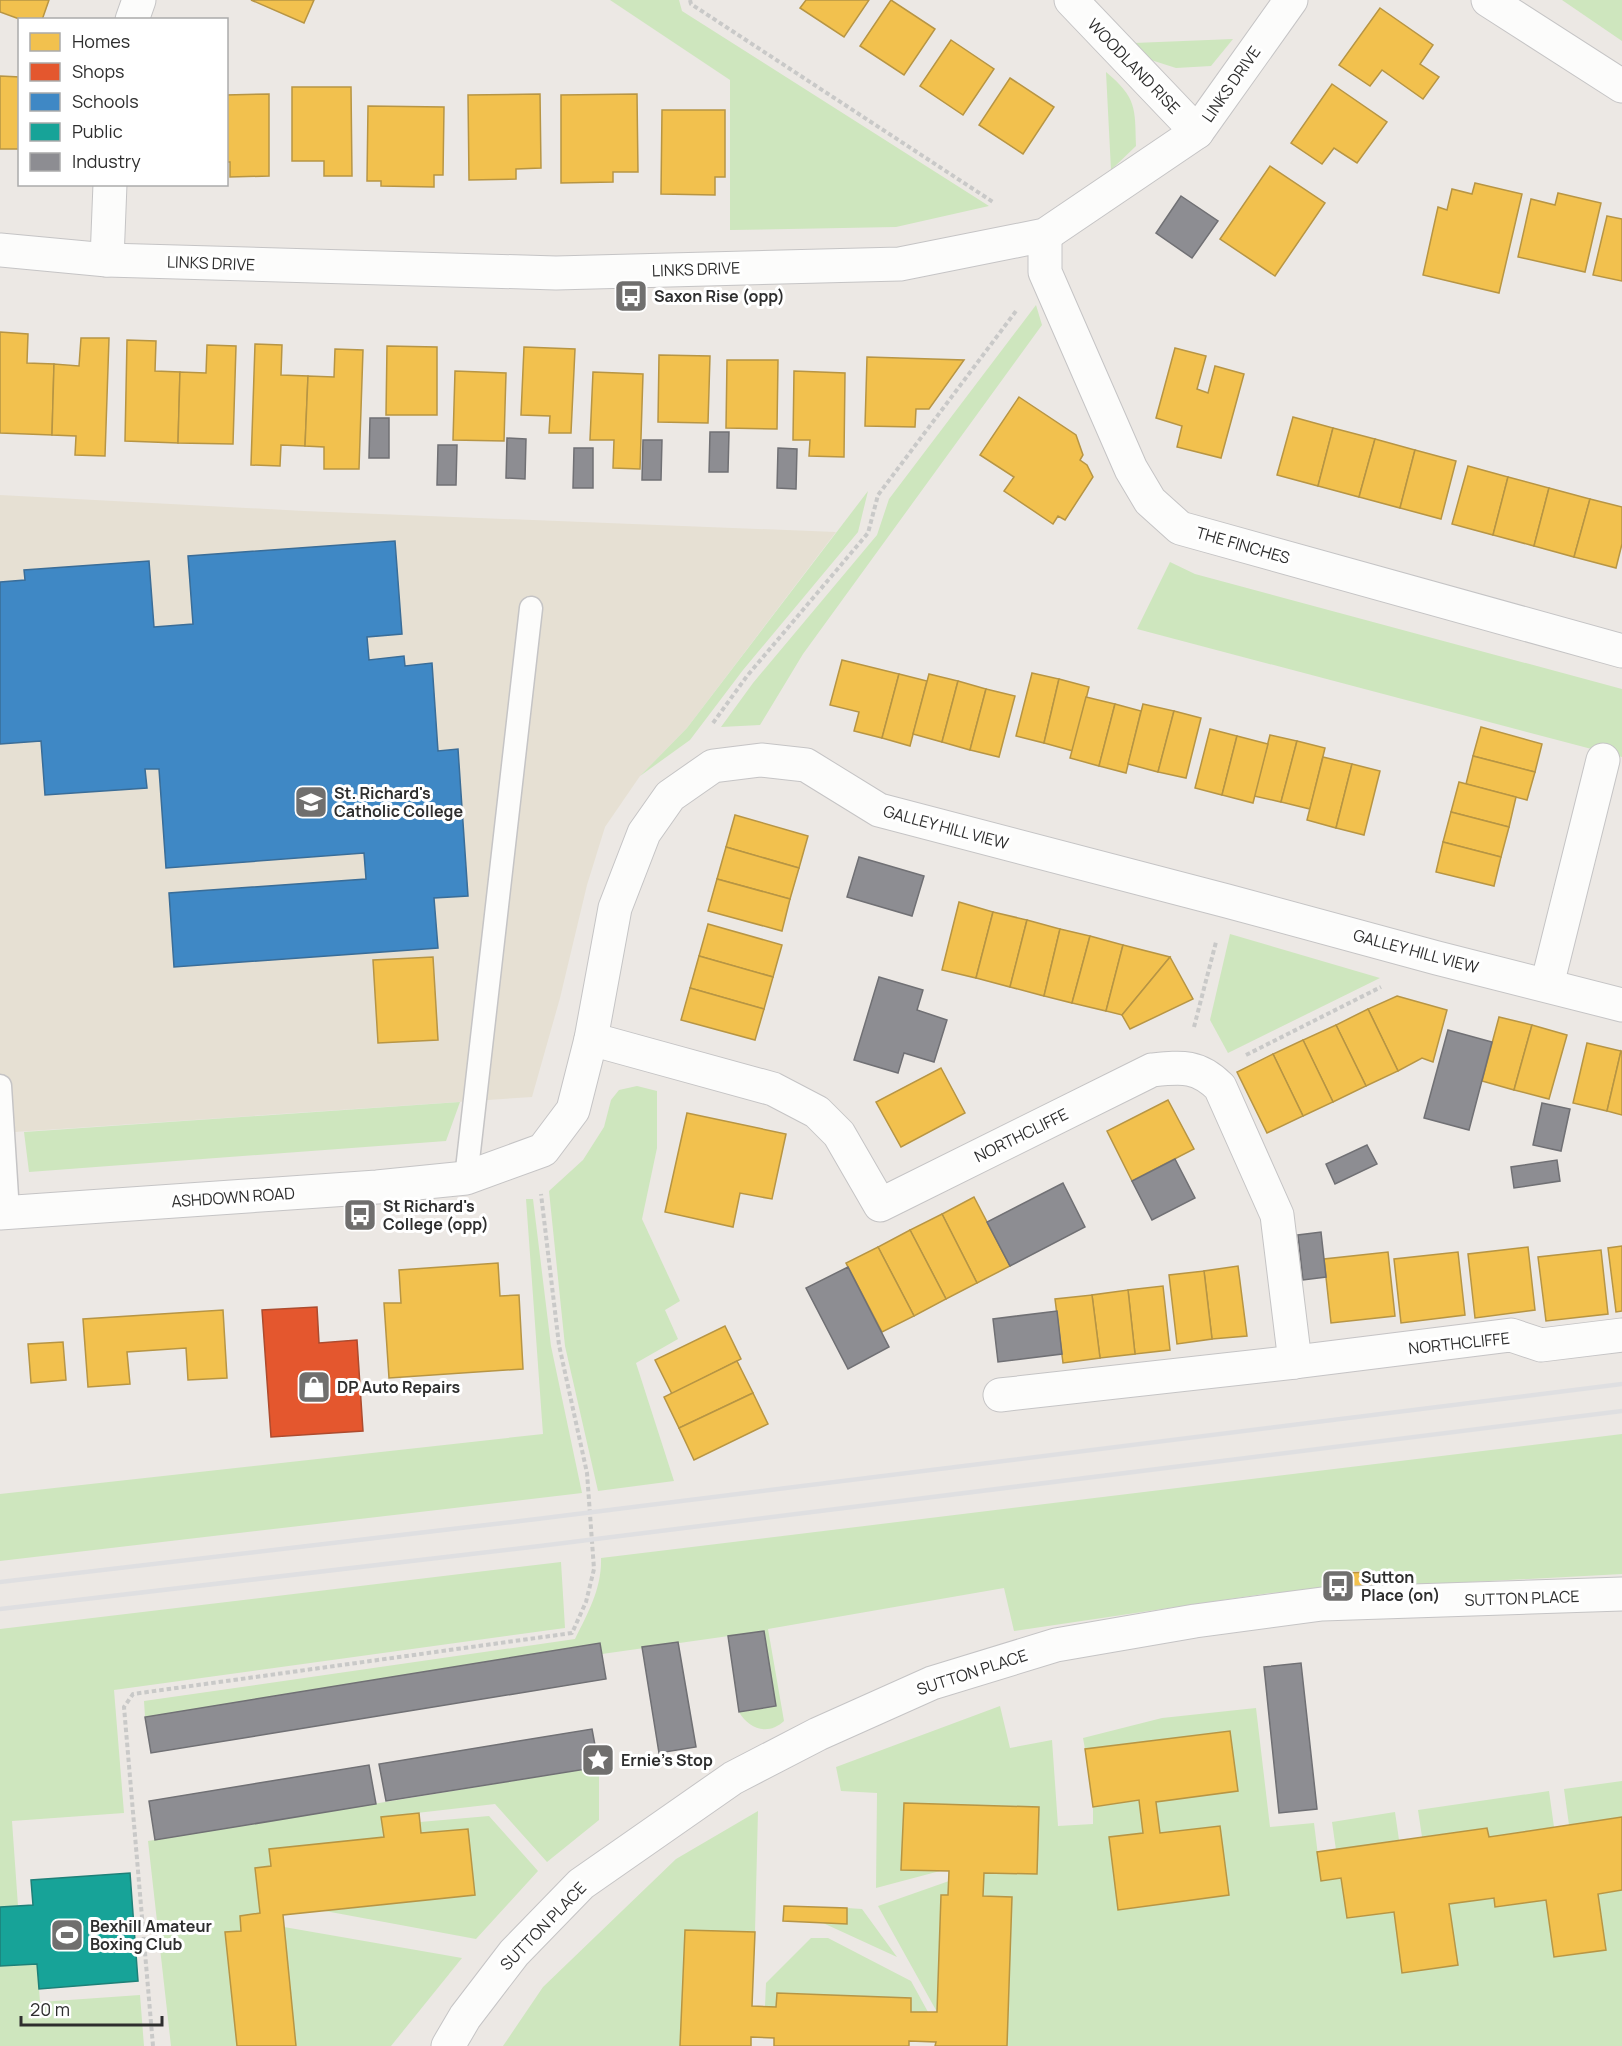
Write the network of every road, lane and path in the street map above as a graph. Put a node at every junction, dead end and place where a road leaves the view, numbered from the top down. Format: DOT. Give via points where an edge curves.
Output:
graph roads {
  1 [pos="139,0"];
  2 [pos="690,0"];
  3 [pos="1071,0"];
  4 [pos="1291,0"];
  5 [pos="1488,0"];
  6 [pos="133,18"];
  7 [pos="1622,86"];
  8 [pos="1197,132"];
  9 [pos="110,186"];
  10 [pos="1045,236"];
  11 [pos="0,250"];
  12 [pos="107,260"];
  13 [pos="1046,272"];
  14 [pos="531,608"];
  15 [pos="1622,651"];
  16 [pos="709,729"];
  17 [pos="1603,760"];
  18 [pos="1227,901"];
  19 [pos="1437,958"];
  20 [pos="1547,985"];
  21 [pos="1622,1005"];
  22 [pos="591,1039"];
  23 [pos="1195,1071"];
  24 [pos="0,1086"];
  25 [pos="543,1150"];
  26 [pos="466,1178"];
  27 [pos="4,1213"];
  28 [pos="1622,1335"];
  29 [pos="1294,1362"];
  30 [pos="1000,1395"];
  31 [pos="1622,1594"];
  32 [pos="153,2046"];
  33 [pos="448,2046"];
  1 -- 6 [label="street"];
  2 -- 10 [label="path"];
  3 -- 8 [label="street, WOODLAND RISE"];
  4 -- 8 [label="street, LINKS DRIVE"];
  5 -- 7 [label="street"];
  8 -- 10 [label="street, LINKS DRIVE"];
  9 -- 12 [label="street"];
  10 -- 12 [label="street, LINKS DRIVE" via="900,264 603,272"];
  10 -- 13 [label="street, THE FINCHES"];
  11 -- 12 [label="street, LINKS DRIVE"];
  13 -- 15 [label="street, THE FINCHES" via="1131,469 1150,501 1180,528"];
  13 -- 16 [label="path" via="878,495 868,533 747,676"];
  14 -- 26 [label="lane"];
  17 -- 20 [label="street"];
  18 -- 19 [label="street, GALLEY HILL VIEW"];
  18 -- 22 [label="street, GALLEY HILL VIEW" via="879,810 806,765 761,760 713,765 670,796 644,833 615,908"];
  18 -- 23 [label="path"];
  19 -- 20 [label="street, GALLEY HILL VIEW"];
  19 -- 23 [label="path"];
  20 -- 21 [label="street, GALLEY HILL VIEW"];
  22 -- 23 [label="street, NORTHCLIFFE" via="773,1089 817,1112 839,1134 880,1205 1152,1070"];
  22 -- 25 [label="street, GALLEY HILL VIEW" via="573,1110"];
  23 -- 29 [label="street" via="1221,1088 1277,1215"];
  24 -- 27 [label="lane"];
  25 -- 26 [label="street"];
  25 -- 32 [label="path" via="562,1168 543,1185 541,1197 559,1345 587,1473 594,1569 586,1602 572,1633 133,1694 124,1707"];
  26 -- 27 [label="street, ASHDOWN ROAD"];
  28 -- 29 [label="street, NORTHCLIFFE" via="1541,1345 1511,1335"];
  29 -- 30 [label="street, NORTHCLIFFE"];
  31 -- 33 [label="street, SUTTON PLACE" via="1322,1604 1056,1645 932,1683 818,1734 733,1778 581,1884 514,1953"];
}
